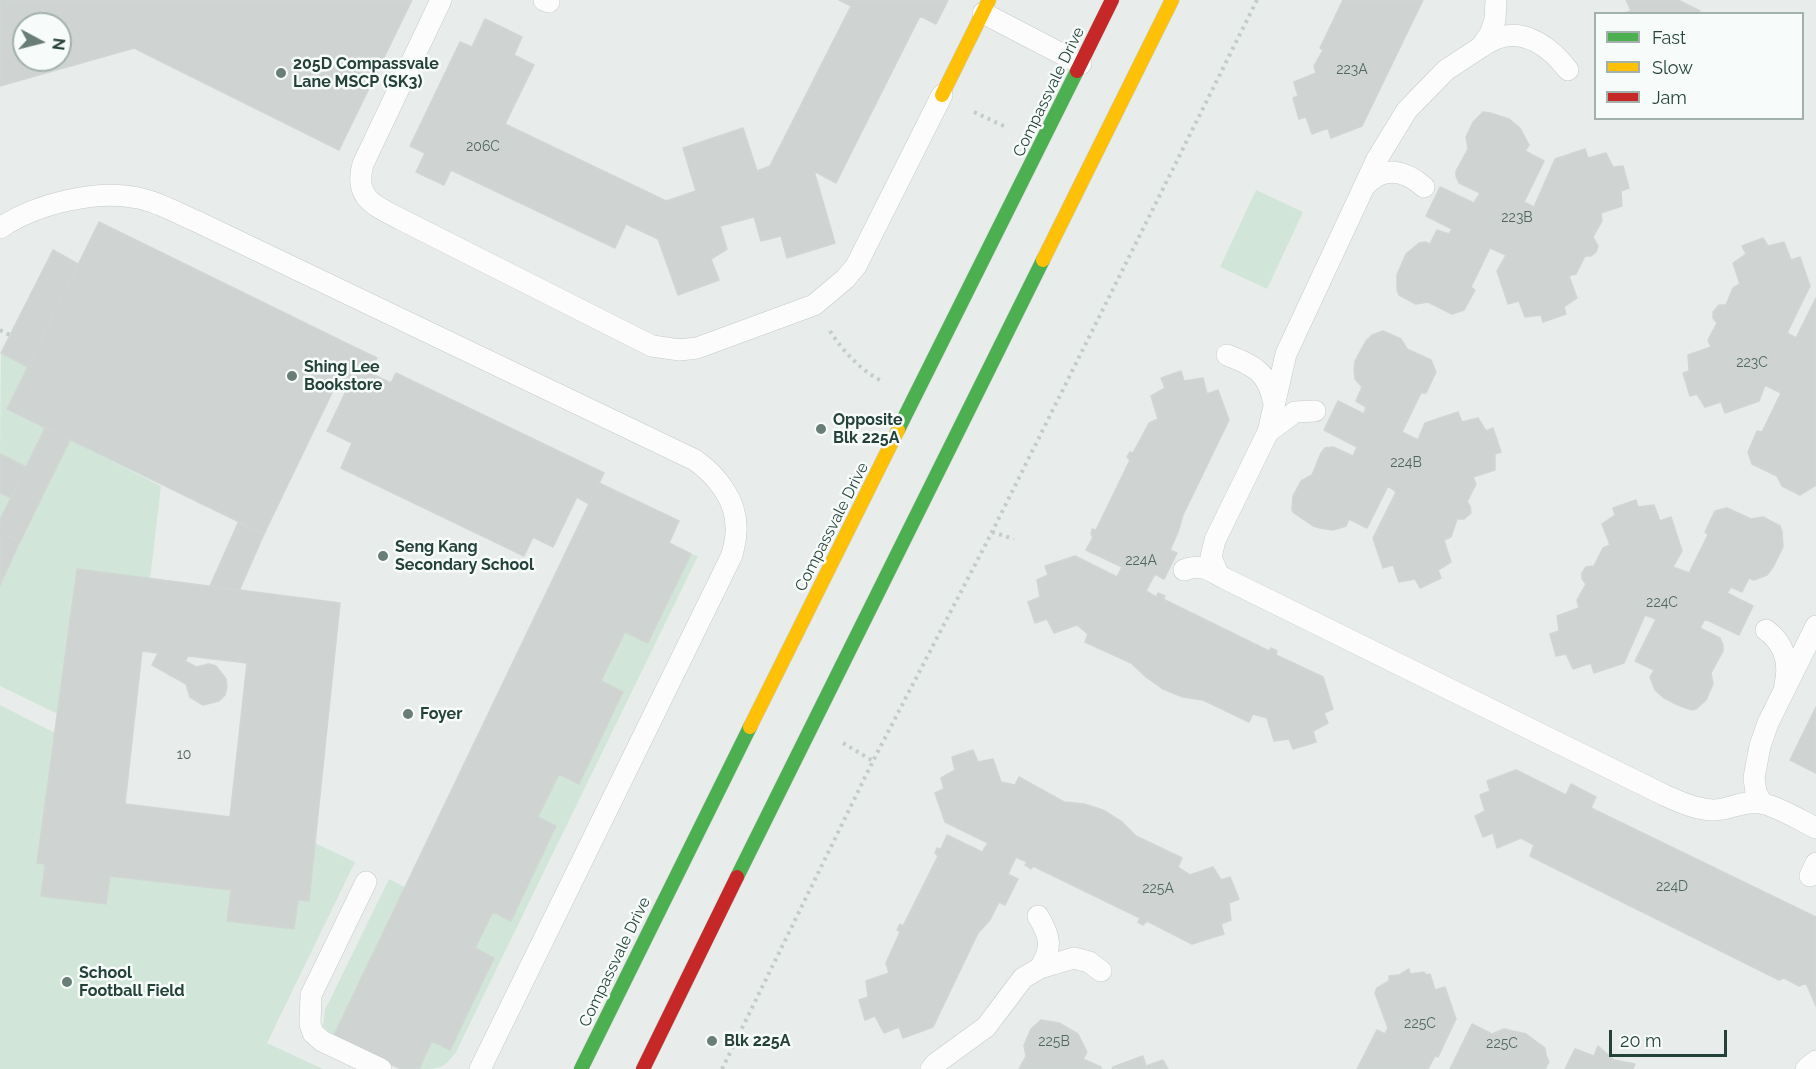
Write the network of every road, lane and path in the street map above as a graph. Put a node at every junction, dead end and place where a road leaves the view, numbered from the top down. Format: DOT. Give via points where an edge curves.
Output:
graph roads {
  1 [pos="441,0"];
  2 [pos="1113,0"];
  3 [pos="1172,0"];
  4 [pos="1257,0"];
  5 [pos="1496,0"];
  6 [pos="986,7"];
  7 [pos="1481,47"];
  8 [pos="1081,64"];
  9 [pos="1568,70"];
  10 [pos="942,95"];
  11 [pos="964,107"];
  12 [pos="1007,128"];
  13 [pos="1366,185"];
  14 [pos="1424,187"];
  15 [pos="0,228"];
  16 [pos="0,330"];
  17 [pos="10,335"];
  18 [pos="837,341"];
  19 [pos="1227,355"];
  20 [pos="888,384"];
  21 [pos="1274,405"];
  22 [pos="1315,411"];
  23 [pos="1268,432"];
  24 [pos="992,532"];
  25 [pos="1014,539"];
  26 [pos="1184,570"];
  27 [pos="1217,572"];
  28 [pos="1816,626"];
  29 [pos="1766,630"];
  30 [pos="1784,691"];
  31 [pos="1762,803"];
  32 [pos="1816,828"];
  33 [pos="366,882"];
  34 [pos="1038,916"];
  35 [pos="1040,968"];
  36 [pos="1101,971"];
  37 [pos="1816,1061"];
  38 [pos="381,1069"];
  39 [pos="480,1069"];
  40 [pos="581,1069"];
  41 [pos="643,1069"];
  42 [pos="722,1069"];
  43 [pos="931,1069"];
  44 [pos="1806,1069"];
  1 -- 10 [label="lane" via="363,164 361,182 365,198 652,346 697,348 814,305 845,279 856,266"];
  2 -- 8 [label="street, Compassvale Drive"];
  3 -- 41 [label="street"];
  4 -- 24 [label="path"];
  5 -- 7 [label="lane" via="1495,20"];
  6 -- 8 [label="lane"];
  6 -- 10 [label="street"];
  7 -- 9 [label="lane" via="1516,35 1532,39 1559,57"];
  7 -- 13 [label="lane" via="1446,70 1407,110"];
  8 -- 40 [label="street, Compassvale Drive"];
  11 -- 12 [label="path"];
  13 -- 14 [label="lane" via="1374,176 1398,172"];
  13 -- 21 [label="lane" via="1286,354"];
  15 -- 39 [label="lane" via="32,212 81,198 108,195 150,202 695,460 709,470 729,497 736,526 732,555"];
  16 -- 17 [label="path"];
  18 -- 20 [label="path" via="868,374"];
  19 -- 21 [label="lane" via="1257,368 1272,392"];
  21 -- 23 [label="lane"];
  22 -- 23 [label="lane" via="1295,412"];
  23 -- 27 [label="lane" via="1215,540 1211,556"];
  24 -- 25 [label="path"];
  24 -- 42 [label="path"];
  26 -- 27 [label="lane" via="1201,567"];
  27 -- 31 [label="lane" via="1664,795 1708,809"];
  28 -- 30 [label="lane"];
  29 -- 30 [label="lane" via="1778,641 1786,659"];
  30 -- 31 [label="lane" via="1760,746 1754,778"];
  31 -- 32 [label="lane"];
  33 -- 38 [label="lane" via="311,995 310,1024 313,1034 322,1041"];
  34 -- 35 [label="lane" via="1049,943"];
  35 -- 36 [label="lane" via="1074,958"];
  35 -- 43 [label="lane" via="1023,978 986,1026"];
  37 -- 44 [label="lane"];
}
